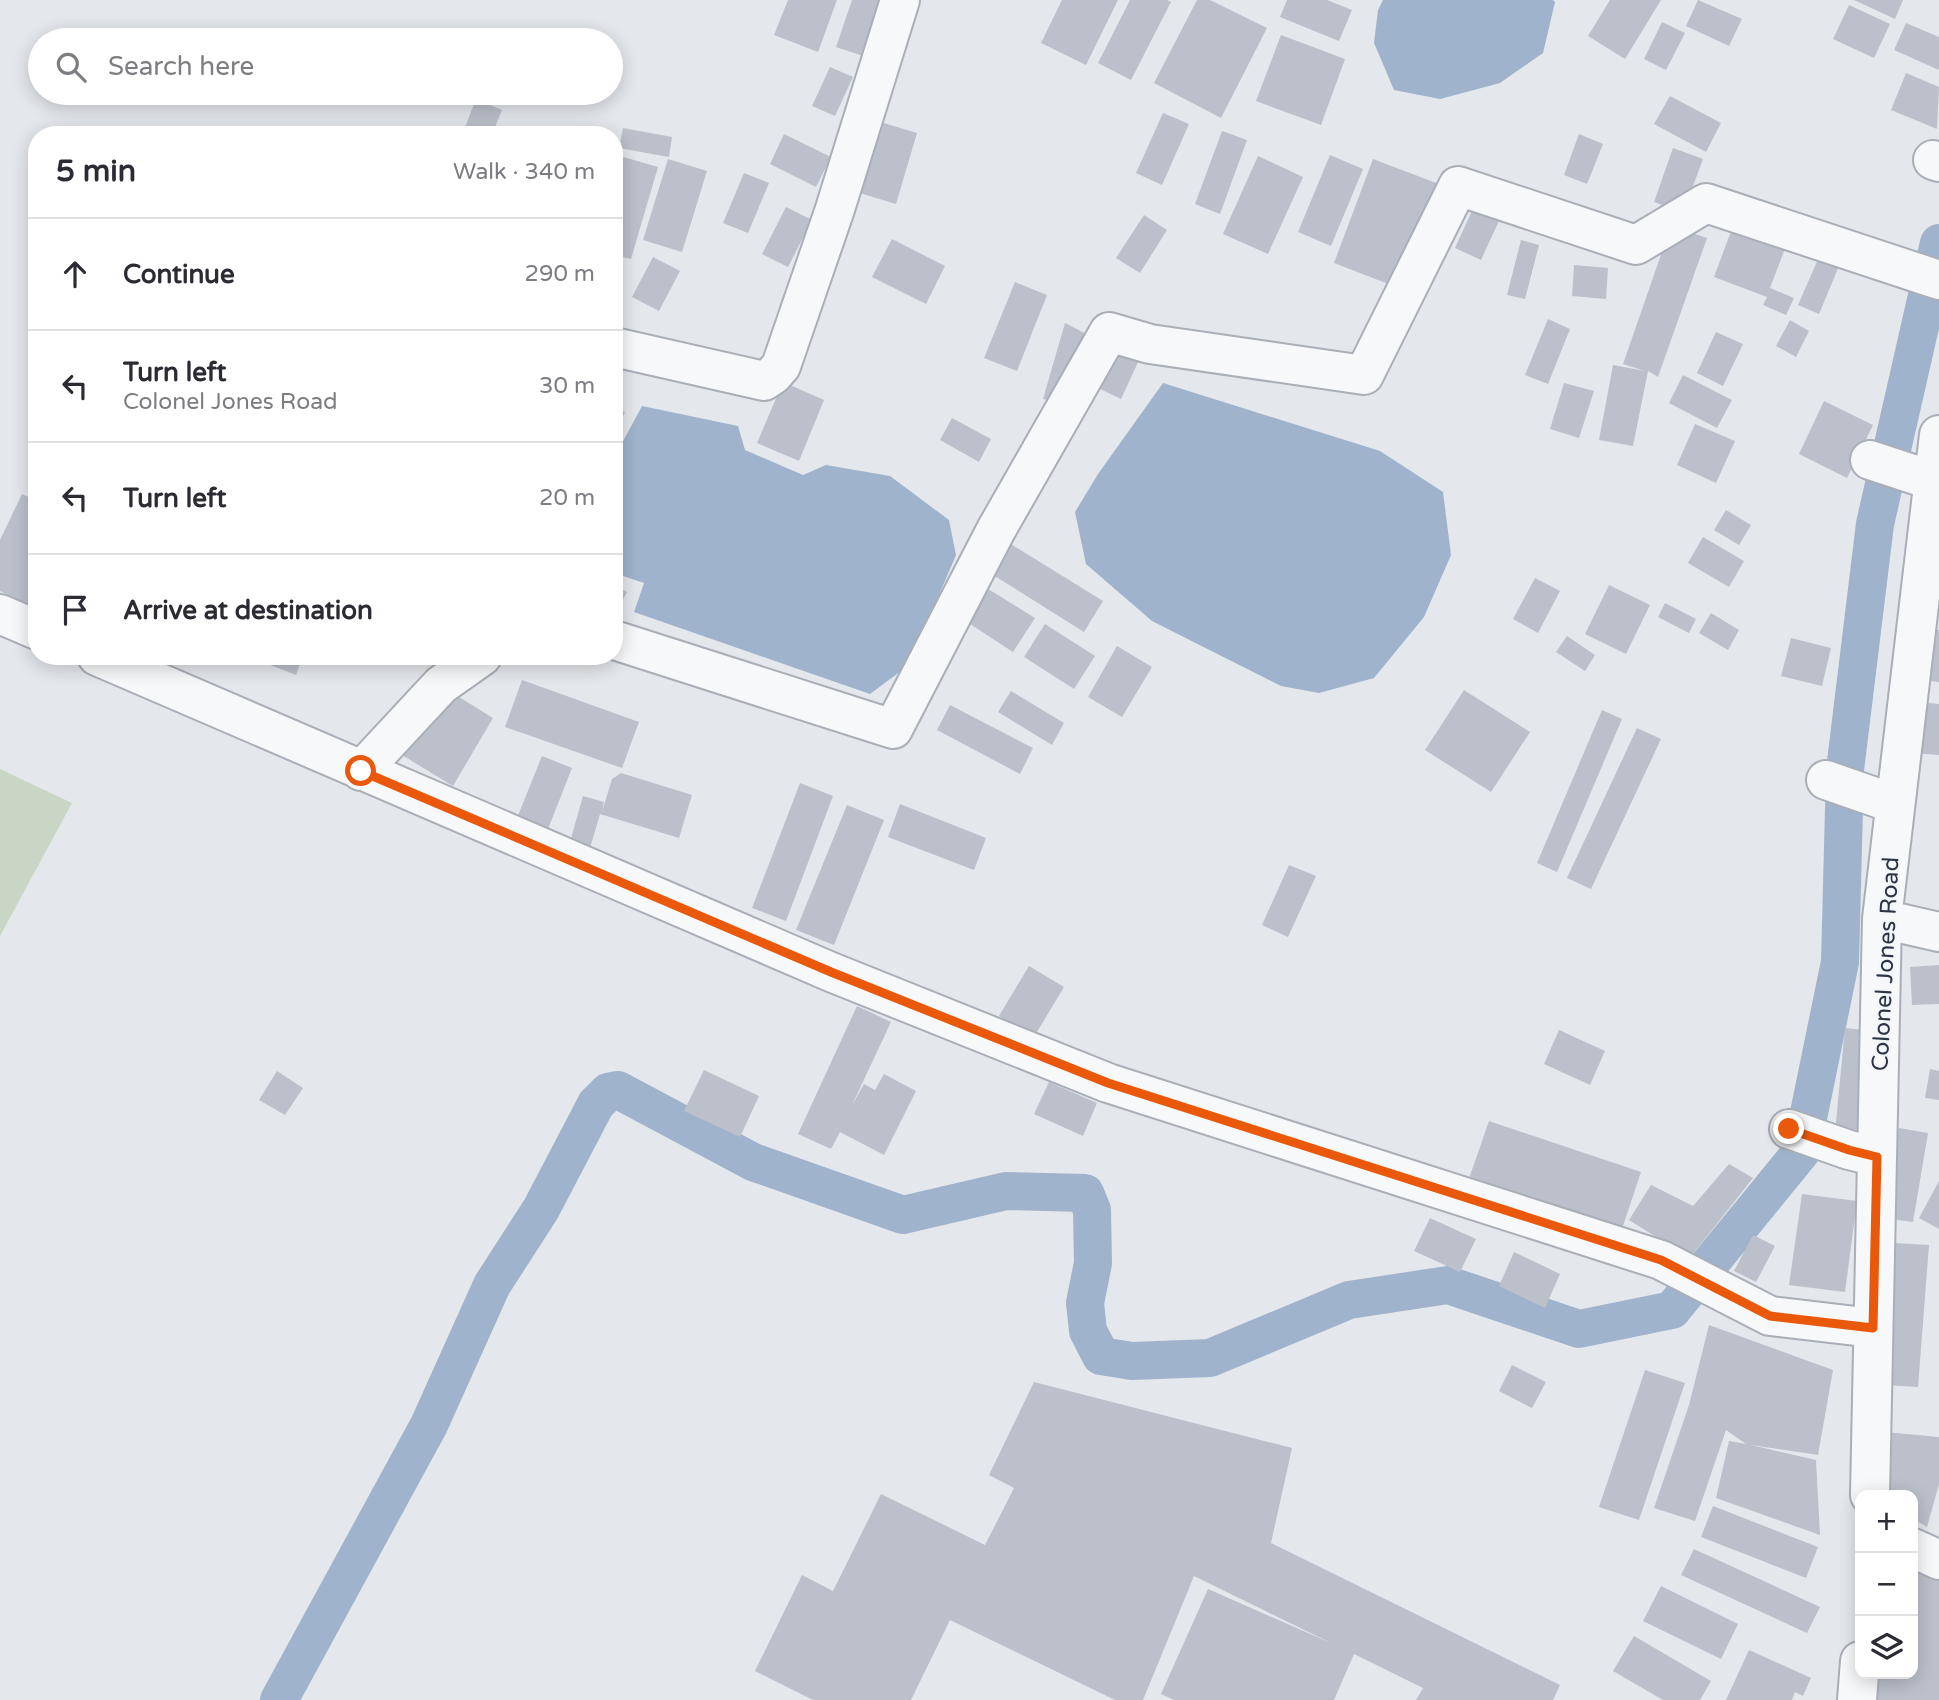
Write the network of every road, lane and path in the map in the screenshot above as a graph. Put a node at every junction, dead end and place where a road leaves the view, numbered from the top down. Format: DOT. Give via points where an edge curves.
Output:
graph roads {
  1 [pos="900,0"];
  2 [pos="1939,281"];
  3 [pos="623,349"];
  4 [pos="1939,435"];
  5 [pos="1870,460"];
  6 [pos="1932,481"];
  7 [pos="0,614"];
  8 [pos="28,626"];
  9 [pos="623,643"];
  10 [pos="118,665"];
  11 [pos="469,665"];
  12 [pos="361,771"];
  13 [pos="1826,780"];
  14 [pos="1891,803"];
  15 [pos="1882,919"];
  16 [pos="1939,932"];
  17 [pos="1789,1129"];
  18 [pos="1863,1153"];
  19 [pos="1873,1328"];
  20 [pos="1870,1490"];
  21 [pos="1918,1550"];
  22 [pos="1939,1560"];
  23 [pos="1859,1679"];
  24 [pos="1857,1700"];
  1 -- 3 [label="street" via="835,209 774,375 764,381"];
  2 -- 9 [label="street" via="1706,203 1636,245 1458,186 1364,375 1150,344 1109,332 996,530 892,729"];
  4 -- 6 [label="street, Colonel Jones Road"];
  5 -- 6 [label="street"];
  6 -- 14 [label="street, Colonel Jones Road"];
  7 -- 8 [label="street"];
  10 -- 12 [label="street"];
  11 -- 12 [label="street" via="441,685"];
  12 -- 19 [label="street" via="831,972 1108,1083 1661,1260 1770,1316"];
  13 -- 14 [label="street"];
  14 -- 15 [label="street, Colonel Jones Road"];
  15 -- 16 [label="street"];
  15 -- 18 [label="street, Colonel Jones Road"];
  17 -- 18 [label="street"];
  18 -- 19 [label="street, Colonel Jones Road"];
  19 -- 20 [label="street, Colonel Jones Road"];
  21 -- 22 [label="street"];
  23 -- 24 [label="street"];
}
